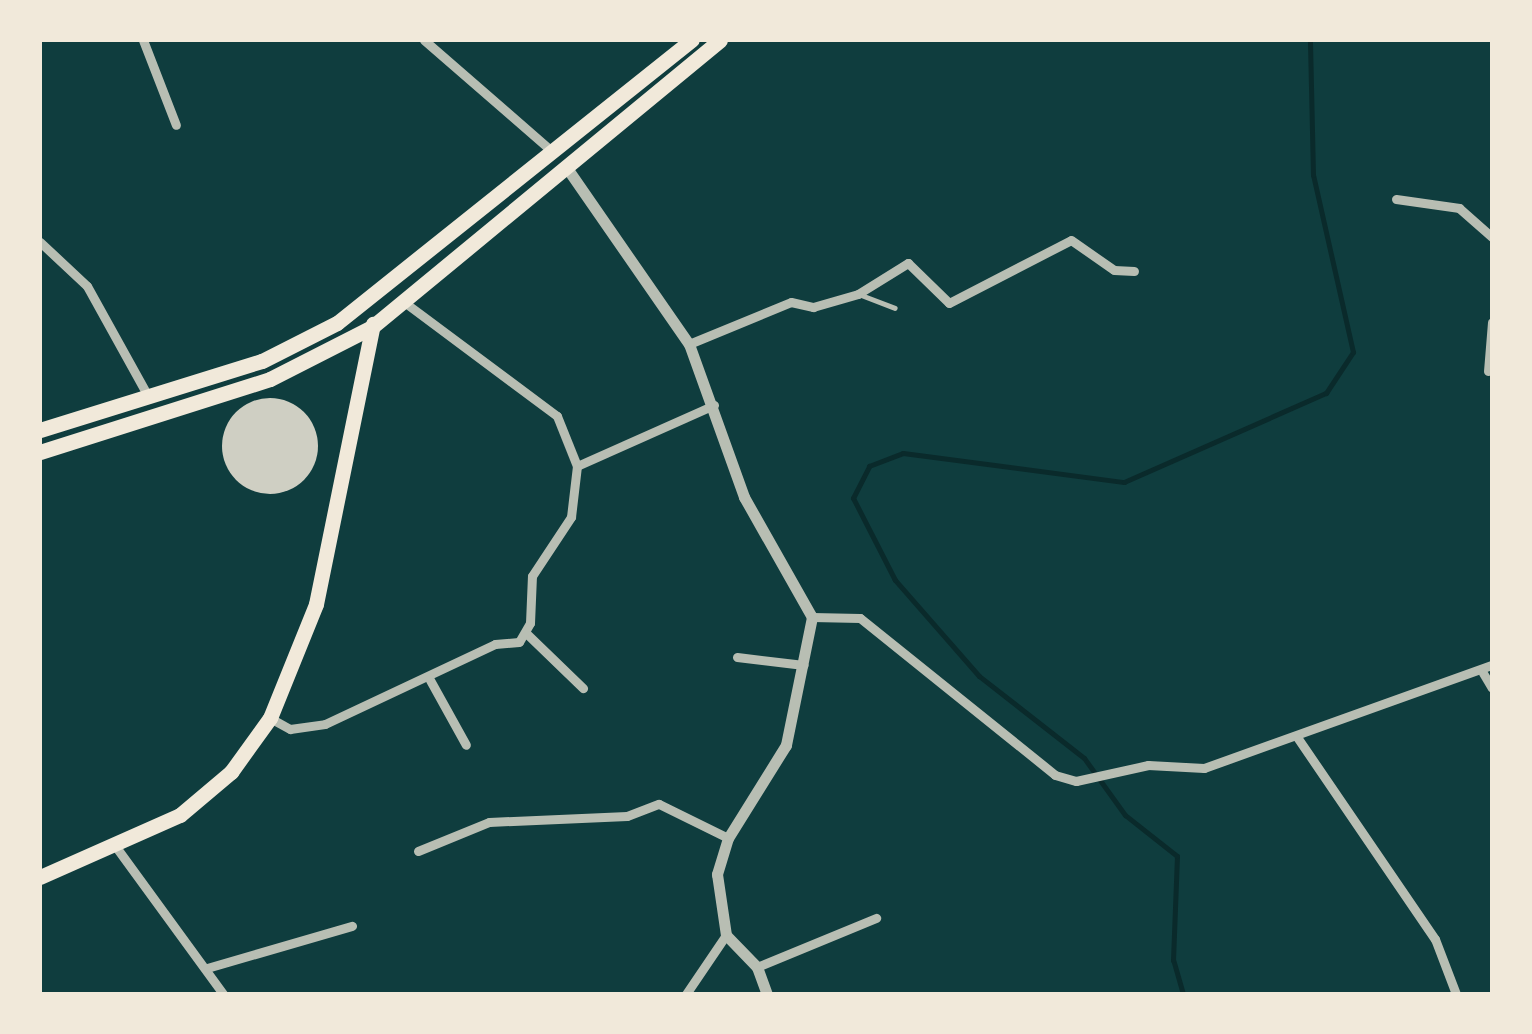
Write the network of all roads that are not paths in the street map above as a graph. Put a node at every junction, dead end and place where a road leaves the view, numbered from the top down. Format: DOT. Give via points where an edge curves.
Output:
graph roads {
  1 [pos="143,40"];
  2 [pos="424,40"];
  3 [pos="692,40"];
  4 [pos="720,40"];
  5 [pos="176,126"];
  6 [pos="556,154"];
  7 [pos="569,171"];
  8 [pos="1396,199"];
  9 [pos="1492,237"];
  10 [pos="40,242"];
  11 [pos="1134,271"];
  12 [pos="394,285"];
  13 [pos="858,294"];
  14 [pos="407,304"];
  15 [pos="895,308"];
  16 [pos="358,309"];
  17 [pos="1492,322"];
  18 [pos="372,327"];
  19 [pos="689,344"];
  20 [pos="1488,372"];
  21 [pos="149,398"];
  22 [pos="714,405"];
  23 [pos="40,430"];
  24 [pos="40,452"];
  25 [pos="578,466"];
  26 [pos="812,617"];
  27 [pos="528,634"];
  28 [pos="737,657"];
  29 [pos="1492,665"];
  30 [pos="806,666"];
  31 [pos="1483,673"];
  32 [pos="430,680"];
  33 [pos="583,688"];
  34 [pos="1492,688"];
  35 [pos="270,718"];
  36 [pos="1297,737"];
  37 [pos="466,745"];
  38 [pos="728,838"];
  39 [pos="116,847"];
  40 [pos="418,851"];
  41 [pos="40,877"];
  42 [pos="876,918"];
  43 [pos="352,926"];
  44 [pos="726,935"];
  45 [pos="757,967"];
  46 [pos="206,968"];
  47 [pos="223,994"];
  48 [pos="686,994"];
  49 [pos="767,994"];
  50 [pos="1456,994"];
  1 -- 5 [label="street"];
  2 -- 6 [label="street"];
  3 -- 6 [label="main road"];
  4 -- 7 [label="main road"];
  6 -- 7 [label="main road"];
  6 -- 12 [label="main road"];
  7 -- 14 [label="main road"];
  7 -- 19 [label="street"];
  8 -- 9 [label="street" via="1460,208"];
  10 -- 21 [label="street" via="87,286"];
  11 -- 13 [label="street" via="1114,270 1071,240 949,304 908,263"];
  12 -- 14 [label="main road" via="394,301"];
  12 -- 16 [label="main road"];
  13 -- 15 [label="lane"];
  13 -- 19 [label="street" via="813,307 792,302"];
  14 -- 18 [label="main road"];
  14 -- 25 [label="street" via="539,394"];
  16 -- 18 [label="main road" via="372,312"];
  16 -- 21 [label="main road" via="262,361"];
  17 -- 20 [label="street"];
  18 -- 24 [label="main road" via="270,379"];
  18 -- 35 [label="main road" via="316,604"];
  19 -- 22 [label="street"];
  21 -- 23 [label="main road"];
  22 -- 25 [label="street"];
  22 -- 26 [label="street" via="744,497"];
  25 -- 27 [label="street" via="571,517 532,576"];
  26 -- 30 [label="street"];
  26 -- 36 [label="street" via="860,618 1055,776 1076,781 1120,768 1204,768"];
  27 -- 32 [label="street"];
  27 -- 33 [label="street"];
  28 -- 30 [label="street"];
  29 -- 31 [label="street"];
  30 -- 38 [label="street" via="786,745"];
  31 -- 34 [label="street"];
  31 -- 36 [label="street"];
  32 -- 35 [label="street" via="324,724 290,729"];
  32 -- 37 [label="street"];
  35 -- 39 [label="main road" via="231,772 180,815"];
  36 -- 50 [label="street" via="1434,939"];
  38 -- 40 [label="street" via="658,804 627,816 488,822"];
  38 -- 44 [label="street" via="716,902"];
  39 -- 41 [label="main road"];
  39 -- 46 [label="street"];
  42 -- 45 [label="street"];
  43 -- 46 [label="street"];
  44 -- 45 [label="street"];
  44 -- 48 [label="street"];
  45 -- 49 [label="street"];
  46 -- 47 [label="street"];
}
